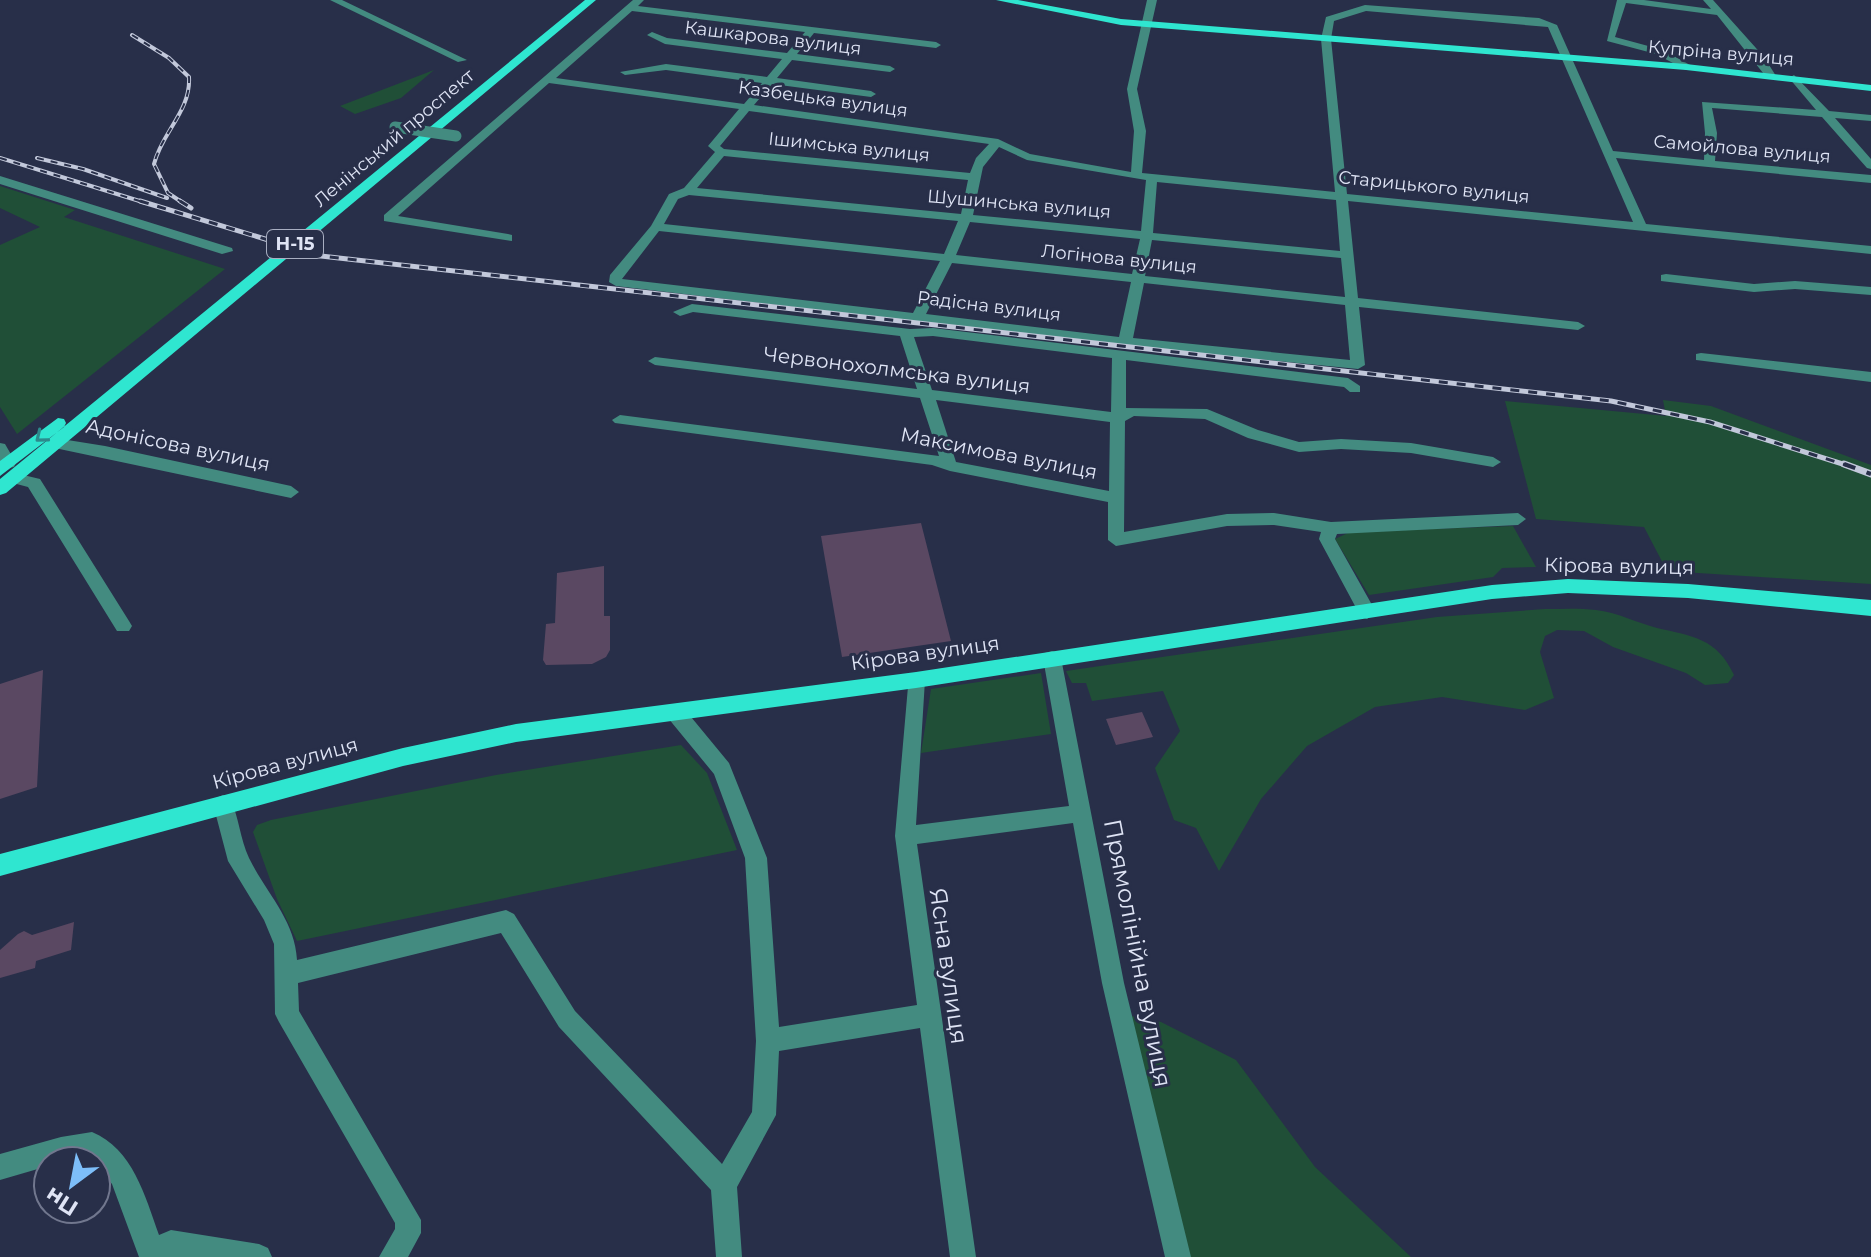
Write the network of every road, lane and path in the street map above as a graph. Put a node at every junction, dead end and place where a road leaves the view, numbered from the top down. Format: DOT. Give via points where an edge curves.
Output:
graph roads {
  1 [pos="335,0"];
  2 [pos="580,0"];
  3 [pos="591,0"];
  4 [pos="1001,0"];
  5 [pos="1152,0"];
  6 [pos="1623,0"];
  7 [pos="1708,0"];
  8 [pos="634,4"];
  9 [pos="1719,13"];
  10 [pos="1145,24"];
  11 [pos="812,30"];
  12 [pos="652,35"];
  13 [pos="1326,39"];
  14 [pos="936,45"];
  15 [pos="792,57"];
  16 [pos="1567,58"];
  17 [pos="462,60"];
  18 [pos="1686,67"];
  19 [pos="890,69"];
  20 [pos="625,72"];
  21 [pos="1771,76"];
  22 [pos="1794,78"];
  23 [pos="549,80"];
  24 [pos="771,81"];
  25 [pos="1871,88"];
  26 [pos="871,94"];
  27 [pos="749,107"];
  28 [pos="1824,114"];
  29 [pos="1871,118"];
  30 [pos="395,127"];
  31 [pos="456,136"];
  32 [pos="998,142"];
  33 [pos="721,152"];
  34 [pos="1610,154"];
  35 [pos="1709,163"];
  36 [pos="1871,166"];
  37 [pos="1136,176"];
  38 [pos="973,177"];
  39 [pos="1152,177"];
  40 [pos="1871,179"];
  41 [pos="0,180"];
  42 [pos="688,191"];
  43 [pos="1341,195"];
  44 [pos="966,217"];
  45 [pos="656,227"];
  46 [pos="1641,227"];
  47 [pos="1147,234"];
  48 [pos="508,238"];
  49 [pos="1871,250"];
  50 [pos="227,251"];
  51 [pos="1346,255"];
  52 [pos="947,258"];
  53 [pos="1666,278"];
  54 [pos="1138,279"];
  55 [pos="1871,291"];
  56 [pos="1351,301"];
  57 [pos="680,312"];
  58 [pos="919,315"];
  59 [pos="1578,326"];
  60 [pos="906,333"];
  61 [pos="1121,346"];
  62 [pos="1701,357"];
  63 [pos="655,361"];
  64 [pos="1871,377"];
  65 [pos="1355,389"];
  66 [pos="926,392"];
  67 [pos="1125,415"];
  68 [pos="620,420"];
  69 [pos="55,443"];
  70 [pos="1493,462"];
  71 [pos="7,463"];
  72 [pos="950,466"];
  73 [pos="0,489"];
  74 [pos="291,492"];
  75 [pos="1117,498"];
  76 [pos="1518,519"];
  77 [pos="1331,528"];
  78 [pos="1871,608"];
  79 [pos="1367,612"];
  80 [pos="123,626"];
  81 [pos="1052,658"];
  82 [pos="916,680"];
  83 [pos="675,712"];
  84 [pos="223,804"];
  85 [pos="1083,813"];
  86 [pos="905,836"];
  87 [pos="0,865"];
  88 [pos="287,974"];
  89 [pos="929,1015"];
  90 [pos="768,1041"];
  91 [pos="0,1167"];
  92 [pos="724,1185"];
  93 [pos="152,1256"];
  94 [pos="259,1257"];
  95 [pos="392,1257"];
  96 [pos="729,1257"];
  97 [pos="963,1257"];
  98 [pos="1178,1257"];
  1 -- 17 [label="street"];
  2 -- 71 [label="main road, Ленінський проспект / Н-15, one-way"];
  3 -- 69 [label="main road, Ленінський проспект / Н-15"];
  4 -- 10 [label="main road, Купріна вулиця"];
  5 -- 10 [label="street"];
  6 -- 9 [label="street"];
  6 -- 18 [label="street" via="1610,39 1654,48"];
  7 -- 9 [label="street"];
  8 -- 11 [label="street"];
  8 -- 23 [label="street"];
  9 -- 21 [label="street"];
  10 -- 13 [label="main road, Купріна вулиця"];
  10 -- 37 [label="street" via="1132,89 1140,131"];
  11 -- 14 [label="street"];
  11 -- 15 [label="street"];
  12 -- 15 [label="street, Кашкарова вулиця"];
  13 -- 16 [label="main road, Купріна вулиця"];
  13 -- 16 [label="street" via="1329,19 1365,8 1539,21 1552,25"];
  13 -- 43 [label="street"];
  15 -- 19 [label="street, Кашкарова вулиця"];
  15 -- 24 [label="street"];
  16 -- 18 [label="main road, Купріна вулиця"];
  16 -- 34 [label="street"];
  18 -- 21 [label="main road, Купріна вулиця"];
  20 -- 24 [label="street" via="666,67"];
  21 -- 22 [label="main road, Купріна вулиця"];
  22 -- 25 [label="main road, Купріна вулиця"];
  22 -- 28 [label="street"];
  23 -- 27 [label="street, Казбецька вулиця"];
  23 -- 48 [label="street" via="388,218"];
  24 -- 26 [label="street"];
  24 -- 27 [label="street"];
  27 -- 32 [label="street, Казбецька вулиця"];
  27 -- 33 [label="street" via="714,146"];
  28 -- 29 [label="street"];
  28 -- 35 [label="street" via="1706,104"];
  28 -- 36 [label="street"];
  30 -- 31 [label="street, bridge"];
  32 -- 37 [label="street, Старицького вулиця" via="1027,157"];
  32 -- 38 [label="street" via="986,150"];
  33 -- 38 [label="street, Ішимська вулиця"];
  33 -- 42 [label="street"];
  34 -- 35 [label="street, Самойлова вулиця"];
  34 -- 46 [label="street"];
  35 -- 40 [label="street, Самойлова вулиця"];
  37 -- 39 [label="street, Старицького вулиця"];
  38 -- 44 [label="street"];
  39 -- 43 [label="street, Старицького вулиця"];
  39 -- 47 [label="street"];
  41 -- 50 [label="street"];
  42 -- 44 [label="street, Шушинська вулиця"];
  42 -- 45 [label="street" via="673,197"];
  43 -- 46 [label="street, Старицького вулиця"];
  43 -- 51 [label="street"];
  44 -- 47 [label="street, Шушинська вулиця"];
  44 -- 52 [label="street"];
  45 -- 52 [label="street, Логінова вулиця"];
  45 -- 58 [label="street, Радісна вулиця" via="616,282"];
  46 -- 49 [label="street, Старицького вулиця"];
  47 -- 51 [label="street, Шушинська вулиця"];
  47 -- 54 [label="street"];
  51 -- 56 [label="street"];
  52 -- 54 [label="street, Логінова вулиця"];
  52 -- 58 [label="street"];
  53 -- 55 [label="street" via="1754,288 1795,285"];
  54 -- 56 [label="street, Логінова вулиця"];
  54 -- 61 [label="street"];
  56 -- 59 [label="street, Логінова вулиця"];
  56 -- 61 [label="street, Радісна вулиця" via="1358,365"];
  57 -- 60 [label="street, Радісна вулиця" via="692,308"];
  58 -- 61 [label="street, Радісна вулиця"];
  60 -- 61 [label="street, Радісна вулиця"];
  60 -- 66 [label="street"];
  61 -- 65 [label="street, Радісна вулиця" via="1348,383"];
  61 -- 67 [label="street"];
  62 -- 64 [label="street"];
  63 -- 66 [label="street, Червонохолмська вулиця"];
  66 -- 67 [label="street, Червонохолмська вулиця"];
  66 -- 72 [label="street"];
  67 -- 70 [label="street" via="1207,414 1299,447 1411,448"];
  67 -- 75 [label="street"];
  68 -- 72 [label="street, Максимова вулиця"];
  69 -- 71 [label="main road, Ленінський проспект / Н-15" via="33,462"];
  69 -- 74 [label="street, Адонісова вулиця"];
  71 -- 73 [label="main road, Ленінський проспект / Н-15"];
  71 -- 80 [label="street" via="34,483"];
  72 -- 75 [label="street, Максимова вулиця"];
  75 -- 77 [label="street, Максимова вулиця" via="1116,540 1227,520 1274,519"];
  76 -- 77 [label="street, Максимова вулиця"];
  77 -- 79 [label="street" via="1327,539"];
  78 -- 79 [label="main road, Кірова вулиця" via="1568,586"];
  79 -- 81 [label="main road, Кірова вулиця"];
  81 -- 82 [label="main road, Кірова вулиця"];
  81 -- 85 [label="street, Прямолінійна вулиця"];
  82 -- 83 [label="main road, Кірова вулиця"];
  82 -- 86 [label="street, Ясна вулиця"];
  83 -- 84 [label="main road, Кірова вулиця" via="516,733"];
  83 -- 90 [label="street" via="722,769 756,858"];
  84 -- 87 [label="main road, Кірова вулиця"];
  84 -- 88 [label="street" via="239,861 285,944"];
  85 -- 86 [label="street"];
  85 -- 98 [label="street, Прямолінійна вулиця" via="1113,983"];
  86 -- 89 [label="street, Ясна вулиця"];
  88 -- 92 [label="street" via="506,921 567,1019"];
  88 -- 95 [label="street" via="287,1014 408,1220 408,1233"];
  89 -- 90 [label="street"];
  89 -- 97 [label="street, Ясна вулиця"];
  90 -- 92 [label="street" via="764,1115"];
  91 -- 93 [label="street" via="89,1144 104,1148 116,1162"];
  92 -- 96 [label="street"];
  93 -- 94 [label="street" via="171,1243"];
}
